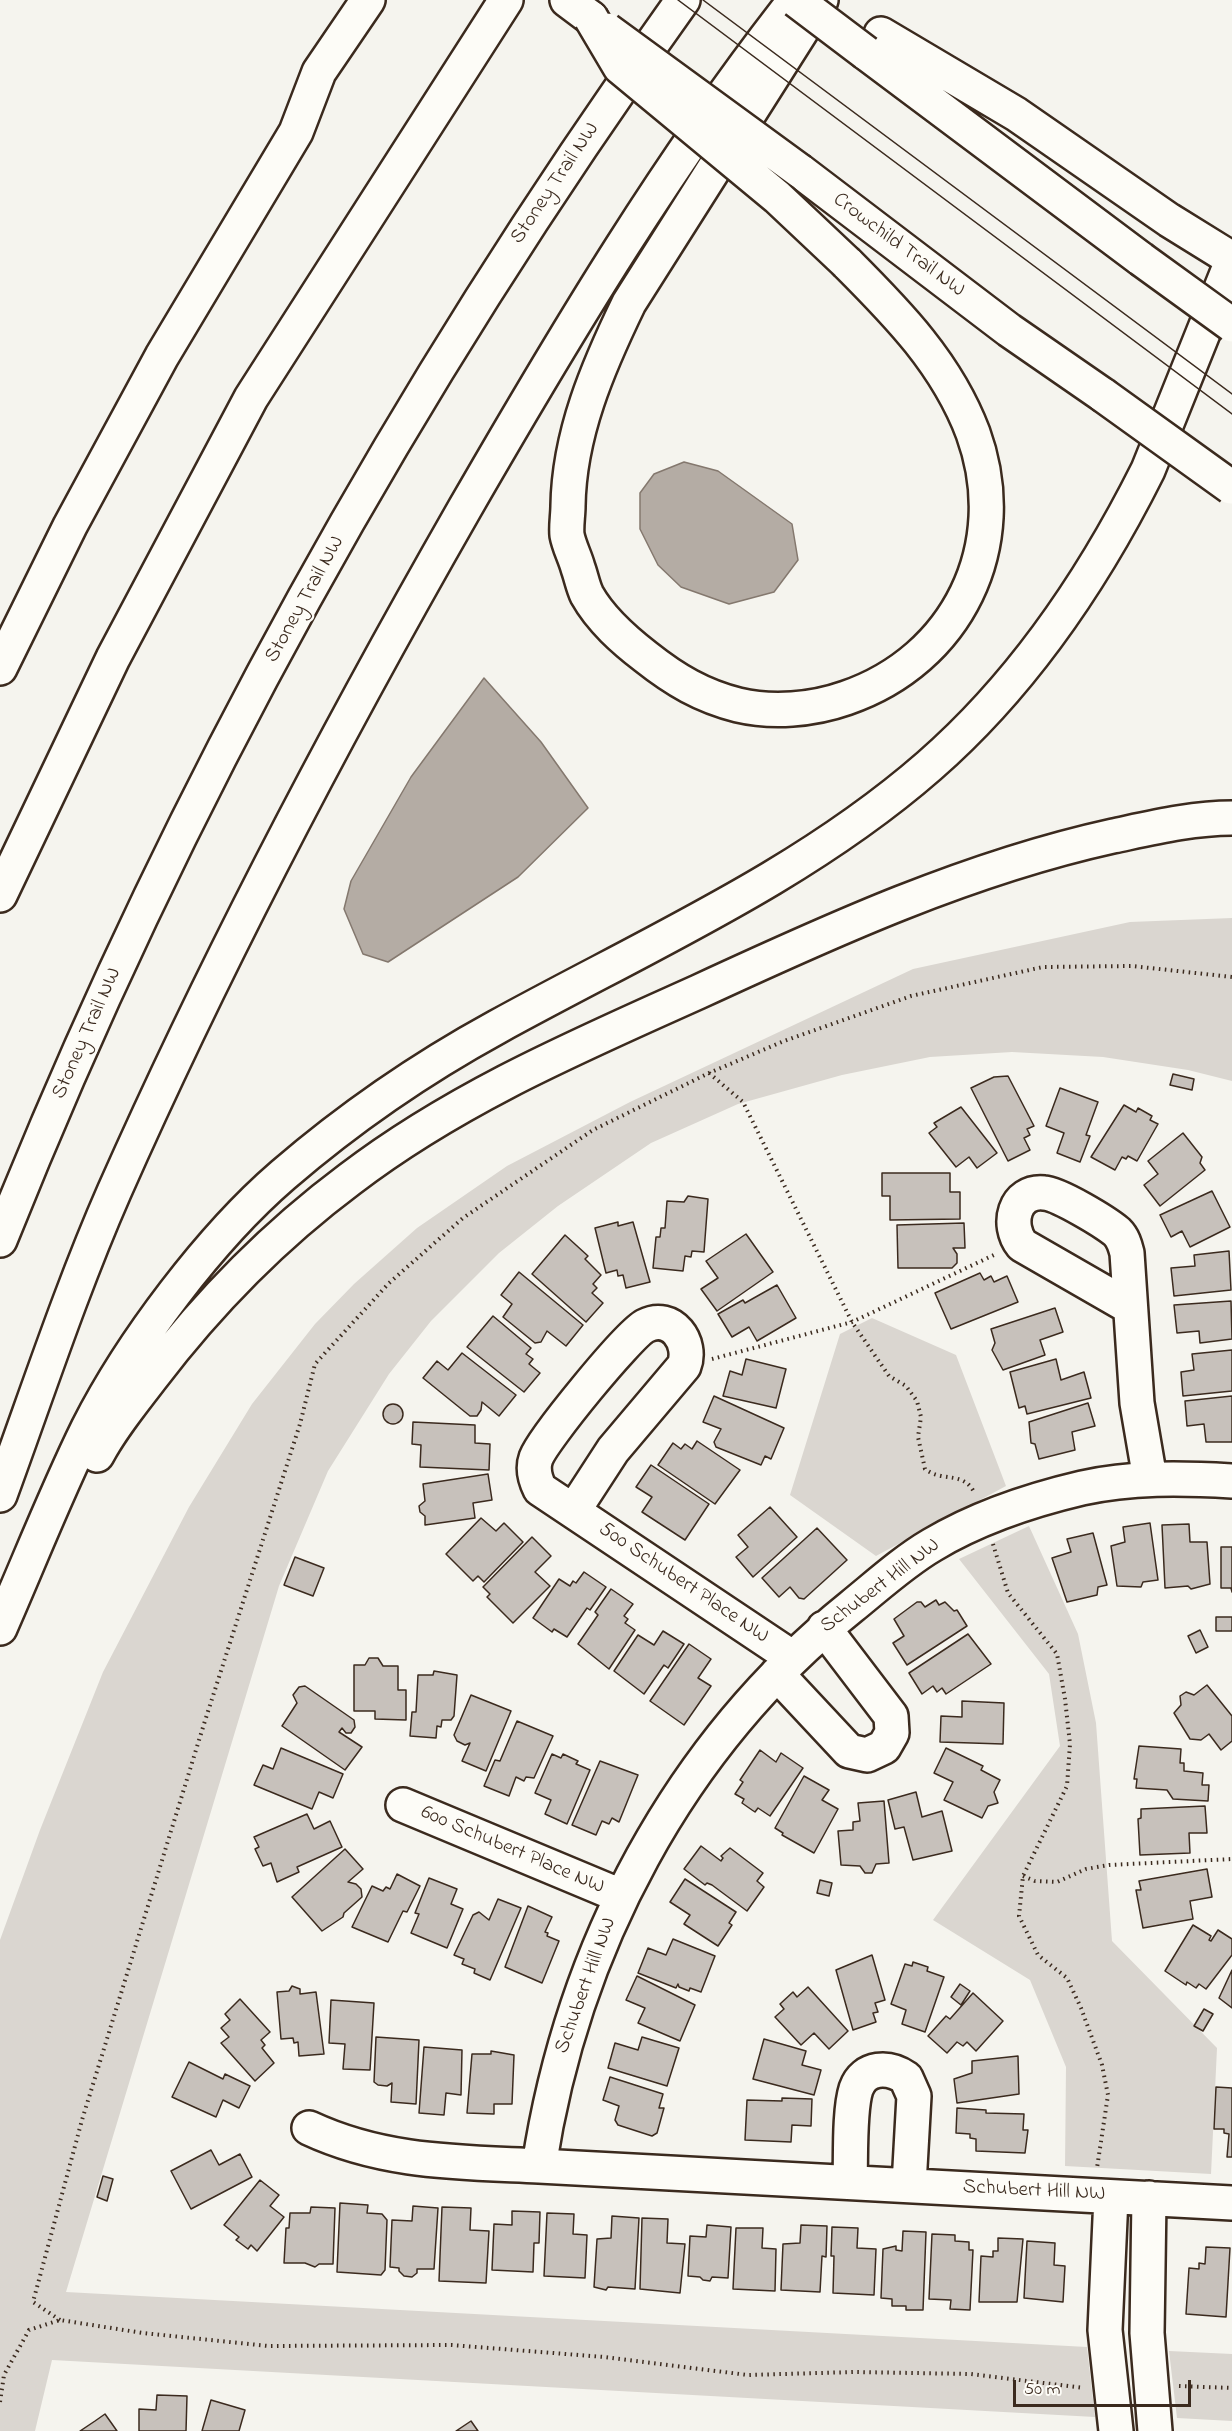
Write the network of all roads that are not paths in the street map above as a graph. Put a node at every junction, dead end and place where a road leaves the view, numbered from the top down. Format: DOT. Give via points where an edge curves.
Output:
graph roads {
  1 [pos="368,0"];
  2 [pos="391,0"];
  3 [pos="506,0"];
  4 [pos="683,0"];
  5 [pos="796,0"];
  6 [pos="811,0"];
  7 [pos="820,0"];
  8 [pos="579,9"];
  9 [pos="873,43"];
  10 [pos="296,132"];
  11 [pos="1232,260"];
  12 [pos="1232,326"];
  13 [pos="1232,487"];
  14 [pos="0,668"];
  15 [pos="1232,818"];
  16 [pos="0,894"];
  17 [pos="0,1240"];
  18 [pos="1128,1306"];
  19 [pos="1150,1479"];
  20 [pos="1232,1481"];
  21 [pos="0,1495"];
  22 [pos="574,1510"];
  23 [pos="0,1628"];
  24 [pos="824,1628"];
  25 [pos="0,1636"];
  26 [pos="785,1666"];
  27 [pos="403,1805"];
  28 [pos="621,1896"];
  29 [pos="309,2127"];
  30 [pos="539,2166"];
  31 [pos="850,2182"];
  32 [pos="909,2185"];
  33 [pos="1103,2196"];
  34 [pos="1149,2199"];
  35 [pos="1232,2203"];
  36 [pos="1116,2431"];
  37 [pos="1155,2431"];
  1 -- 10 [label="main road" via="319,72"];
  2 -- 10 [label="main road"];
  3 -- 16 [label="main road" via="251,398 113,658"];
  4 -- 17 [label="main road, Stoney Trail NW" via="519,239 412,411 254,692 145,907"];
  5 -- 9 [label="main road, bridge"];
  5 -- 21 [label="main road" via="732,81 591,295 372,671 217,970 113,1195"];
  6 -- 9 [label="main road"];
  7 -- 8 [label="main road, bridge" via="629,303 604,353 584,411 568,477 567,534 587,595 620,637 678,682 740,705 772,709 830,704 886,681 914,663 957,614 980,554 986,509 973,434 922,342 900,315 777,197 620,67"];
  8 -- 13 [label="main road, Crowchild Trail NW, bridge" via="1009,330"];
  9 -- 11 [label="main road" via="1016,114"];
  9 -- 12 [label="main road, bridge" via="1141,259"];
  10 -- 14 [label="main road" via="162,356 70,526"];
  11 -- 23 [label="main road" via="1132,502 1076,596 995,703 928,766 839,834 780,873 493,1029 415,1077 281,1176 219,1240 122,1367 88,1428"];
  15 -- 25 [label="main road" via="1153,827 1047,850 954,882 806,942 568,1051 506,1081 422,1130 351,1178 292,1226 226,1289 170,1352 110,1431"];
  18 -- 18 [label="main road" via="1126,1253 1124,1241 1117,1233 1054,1195 1035,1193 1018,1204 1013,1230 1022,1245"];
  18 -- 19 [label="main road" via="1137,1404"];
  19 -- 20 [label="main road, Schubert Hill NW"];
  19 -- 24 [label="main road, Schubert Hill NW" via="1085,1487 987,1518 932,1545"];
  22 -- 22 [label="main road, 500 Schubert Place NW" via="613,1450 684,1366 685,1340 671,1326 652,1323 643,1327 604,1368 539,1452 534,1470 540,1488"];
  22 -- 26 [label="main road, 500 Schubert Place NW"];
  24 -- 26 [label="main road, Schubert Hill NW"];
  24 -- 26 [label="main road, 500 Schubert Place NW" via="891,1716 892,1733 884,1747 867,1755 849,1752"];
  26 -- 28 [label="main road, Schubert Hill NW" via="699,1767 664,1818"];
  27 -- 28 [label="main road, 600 Schubert Place NW"];
  28 -- 30 [label="main road, Schubert Hill NW" via="576,2006 555,2076"];
  29 -- 30 [label="main road" via="388,2155"];
  30 -- 31 [label="main road, Schubert Hill NW"];
  31 -- 32 [label="main road, Schubert Hill NW"];
  31 -- 32 [label="main road" via="857,2087 870,2073 888,2069 906,2078 914,2096"];
  32 -- 33 [label="main road, Schubert Hill NW"];
  33 -- 34 [label="main road, Schubert Hill NW"];
  33 -- 36 [label="main road" via="1105,2330"];
  34 -- 35 [label="main road, Schubert Hill NW"];
  34 -- 37 [label="main road" via="1147,2332"];
}
